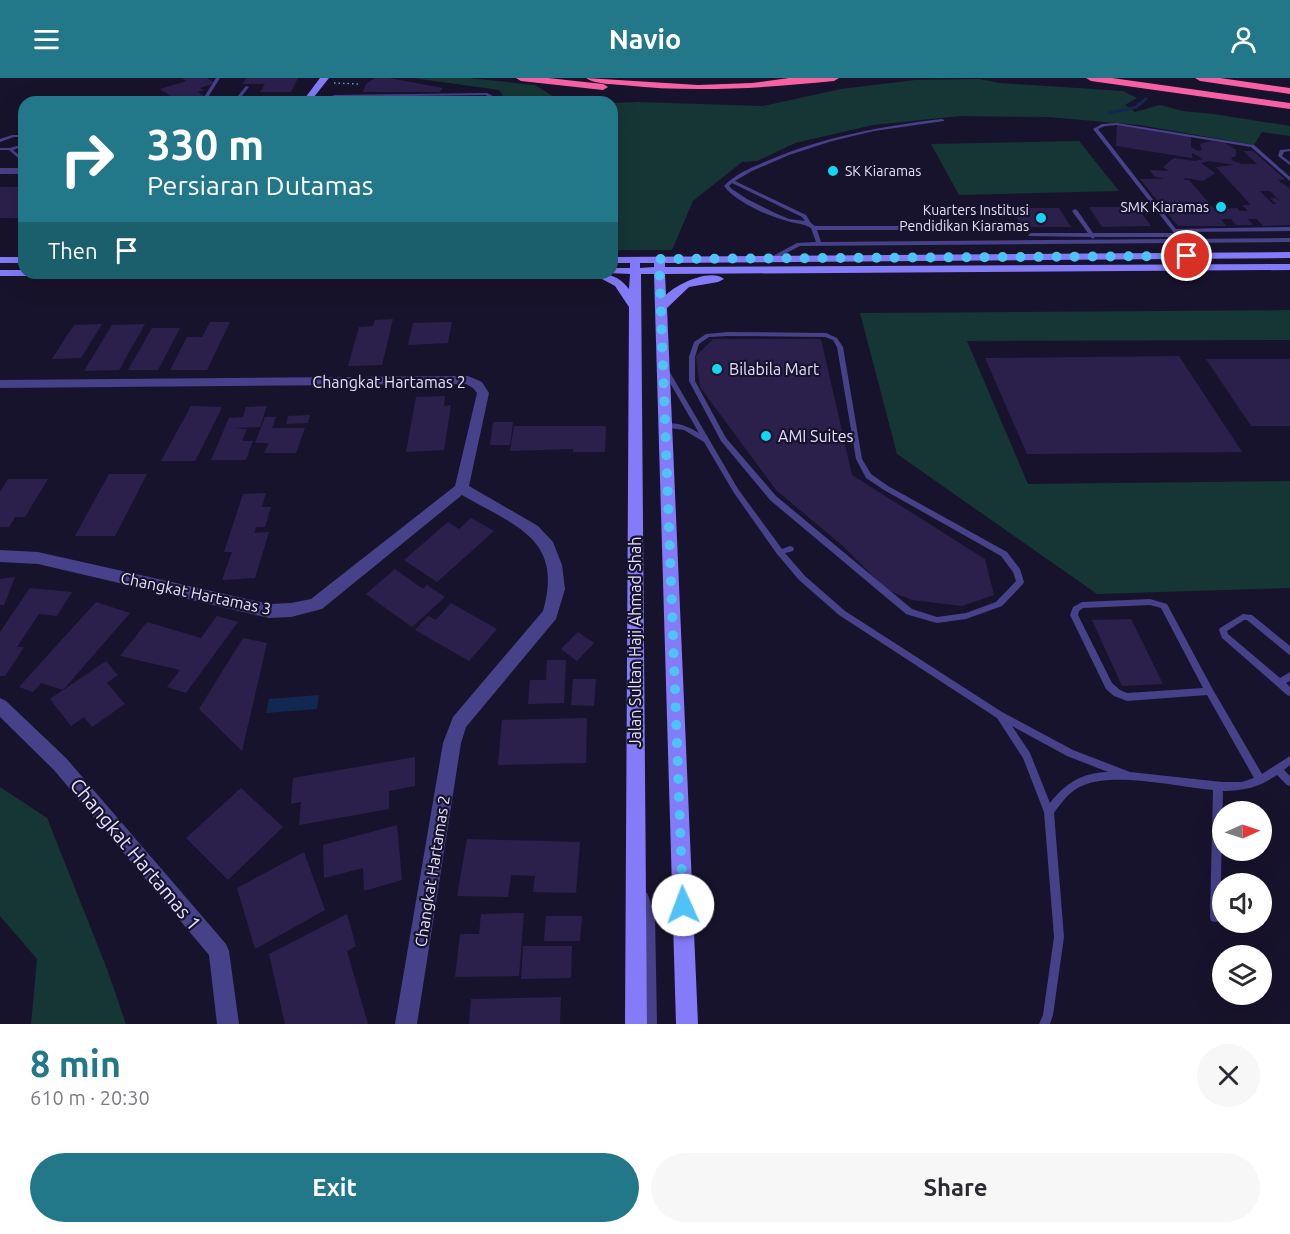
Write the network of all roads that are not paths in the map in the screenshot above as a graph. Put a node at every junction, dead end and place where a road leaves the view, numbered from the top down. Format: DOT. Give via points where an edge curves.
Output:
graph roads {
  1 [pos="218,78"];
  2 [pos="521,78"];
  3 [pos="592,78"];
  4 [pos="744,78"];
  5 [pos="806,78"];
  6 [pos="834,78"];
  7 [pos="1091,78"];
  8 [pos="1124,78"];
  9 [pos="1166,78"];
  10 [pos="1200,78"];
  11 [pos="328,81"];
  12 [pos="786,82"];
  13 [pos="247,87"];
  14 [pos="690,88"];
  15 [pos="1290,91"];
  16 [pos="1203,94"];
  17 [pos="207,96"];
  18 [pos="240,96"];
  19 [pos="310,96"];
  20 [pos="334,96"];
  21 [pos="490,96"];
  22 [pos="1290,96"];
  23 [pos="1290,106"];
  24 [pos="942,120"];
  25 [pos="18,136"];
  26 [pos="0,141"];
  27 [pos="18,147"];
  28 [pos="0,149"];
  29 [pos="10,149"];
  30 [pos="1290,150"];
  31 [pos="18,156"];
  32 [pos="1290,164"];
  33 [pos="0,171"];
  34 [pos="18,171"];
  35 [pos="1290,180"];
  36 [pos="731,181"];
  37 [pos="1075,211"];
  38 [pos="811,226"];
  39 [pos="941,228"];
  40 [pos="1290,229"];
  41 [pos="1177,233"];
  42 [pos="1031,235"];
  43 [pos="1091,235"];
  44 [pos="1290,240"];
  45 [pos="1095,241"];
  46 [pos="1182,241"];
  47 [pos="819,244"];
  48 [pos="1290,255"];
  49 [pos="773,258"];
  50 [pos="0,260"];
  51 [pos="18,260"];
  52 [pos="618,261"];
  53 [pos="635,265"];
  54 [pos="659,265"];
  55 [pos="1290,267"];
  56 [pos="618,269"];
  57 [pos="844,269"];
  58 [pos="0,273"];
  59 [pos="18,273"];
  60 [pos="612,279"];
  61 [pos="635,307"];
  62 [pos="661,307"];
  63 [pos="663,365"];
  64 [pos="0,384"];
  65 [pos="711,418"];
  66 [pos="694,422"];
  67 [pos="665,425"];
  68 [pos="723,439"];
  69 [pos="707,443"];
  70 [pos="461,488"];
  71 [pos="790,549"];
  72 [pos="780,552"];
  73 [pos="0,556"];
  74 [pos="1290,651"];
  75 [pos="1290,676"];
  76 [pos="1280,683"];
  77 [pos="1209,691"];
  78 [pos="1290,692"];
  79 [pos="0,706"];
  80 [pos="999,715"];
  81 [pos="1290,760"];
  82 [pos="1277,770"];
  83 [pos="1126,775"];
  84 [pos="1260,779"];
  85 [pos="1290,782"];
  86 [pos="1218,787"];
  87 [pos="1049,813"];
  88 [pos="1216,873"];
  89 [pos="636,882"];
  90 [pos="228,1024"];
  91 [pos="406,1024"];
  92 [pos="636,1024"];
  93 [pos="652,1024"];
  94 [pos="687,1024"];
  95 [pos="1044,1024"];
  1 -- 17 [label="lane"];
  2 -- 14 [label="highway" via="666,92"];
  3 -- 4 [label="highway" via="669,82"];
  3 -- 14 [label="highway"];
  5 -- 12 [label="highway"];
  6 -- 12 [label="highway"];
  7 -- 16 [label="highway"];
  8 -- 16 [label="highway"];
  9 -- 22 [label="highway"];
  10 -- 15 [label="highway"];
  11 -- 19 [label="street" via="317,85"];
  12 -- 14 [label="highway"];
  13 -- 18 [label="lane"];
  16 -- 23 [label="highway"];
  20 -- 21 [label="lane"];
  24 -- 36 [label="lane" via="900,124 803,146"];
  25 -- 26 [label="lane"];
  27 -- 29 [label="lane"];
  28 -- 29 [label="lane"];
  29 -- 31 [label="lane"];
  30 -- 32 [label="lane" via="1282,151 1280,156"];
  33 -- 34 [label="street"];
  35 -- 41 [label="lane" via="1252,146 1117,124 1095,129"];
  36 -- 38 [label="lane" via="804,216"];
  36 -- 38 [label="lane" via="726,188 738,197 784,219"];
  37 -- 43 [label="lane"];
  38 -- 39 [label="lane"];
  38 -- 47 [label="lane"];
  40 -- 41 [label="lane"];
  41 -- 43 [label="lane"];
  41 -- 46 [label="lane"];
  42 -- 43 [label="lane"];
  43 -- 45 [label="lane"];
  44 -- 46 [label="lane"];
  45 -- 46 [label="lane"];
  45 -- 47 [label="lane"];
  47 -- 49 [label="lane" via="799,244"];
  48 -- 49 [label="street"];
  49 -- 54 [label="street"];
  50 -- 51 [label="street"];
  52 -- 53 [label="street"];
  53 -- 54 [label="street"];
  53 -- 56 [label="street"];
  53 -- 61 [label="street, Jalan Sultan Haji Ahmad Shah"];
  54 -- 57 [label="street"];
  54 -- 62 [label="street, Jalan Sultan Haji Ahmad Shah"];
  55 -- 57 [label="street"];
  57 -- 62 [label="street" via="686,283"];
  58 -- 59 [label="street"];
  60 -- 61 [label="street" via="624,287"];
  61 -- 89 [label="street, Jalan Sultan Haji Ahmad Shah"];
  62 -- 63 [label="street, Jalan Sultan Haji Ahmad Shah"];
  63 -- 66 [label="lane"];
  63 -- 67 [label="street, Jalan Sultan Haji Ahmad Shah"];
  64 -- 70 [label="street, Changkat Hartamas 2" via="468,380 483,393"];
  65 -- 66 [label="lane"];
  65 -- 68 [label="lane"];
  65 -- 68 [label="lane" via="692,381 696,343 708,335 826,335 835,339 840,347 859,459 868,476 1004,554 1020,582 999,604 966,616 937,620 909,612 773,498"];
  66 -- 69 [label="lane"];
  67 -- 69 [label="lane" via="688,429"];
  67 -- 94 [label="street, Jalan Sultan Haji Ahmad Shah"];
  68 -- 69 [label="lane"];
  69 -- 72 [label="lane"];
  70 -- 73 [label="street, Changkat Hartamas 3" via="316,604 291,610 268,611 38,558"];
  70 -- 91 [label="street, Changkat Hartamas 2" via="533,530 548,546 557,589 550,614 459,723 452,743"];
  71 -- 72 [label="lane"];
  72 -- 80 [label="lane" via="842,614"];
  74 -- 76 [label="lane" via="1249,617 1223,630 1224,636"];
  75 -- 76 [label="lane"];
  76 -- 78 [label="lane"];
  77 -- 77 [label="lane" via="1127,697 1117,693 1109,686 1074,615 1076,609 1082,605 1150,602 1164,606"];
  77 -- 84 [label="lane"];
  79 -- 90 [label="street, Changkat Hartamas 1" via="60,764 219,951"];
  80 -- 83 [label="lane" via="1070,753"];
  80 -- 87 [label="lane" via="1027,756"];
  81 -- 82 [label="lane"];
  82 -- 84 [label="lane"];
  82 -- 85 [label="lane"];
  83 -- 86 [label="lane"];
  83 -- 87 [label="lane" via="1086,778 1067,789"];
  84 -- 86 [label="lane" via="1244,786"];
  86 -- 88 [label="lane"];
  87 -- 95 [label="lane" via="1059,937"];
  89 -- 92 [label="street, Jalan Sultan Haji Ahmad Shah"];
  89 -- 93 [label="lane" via="650,913"];
}
